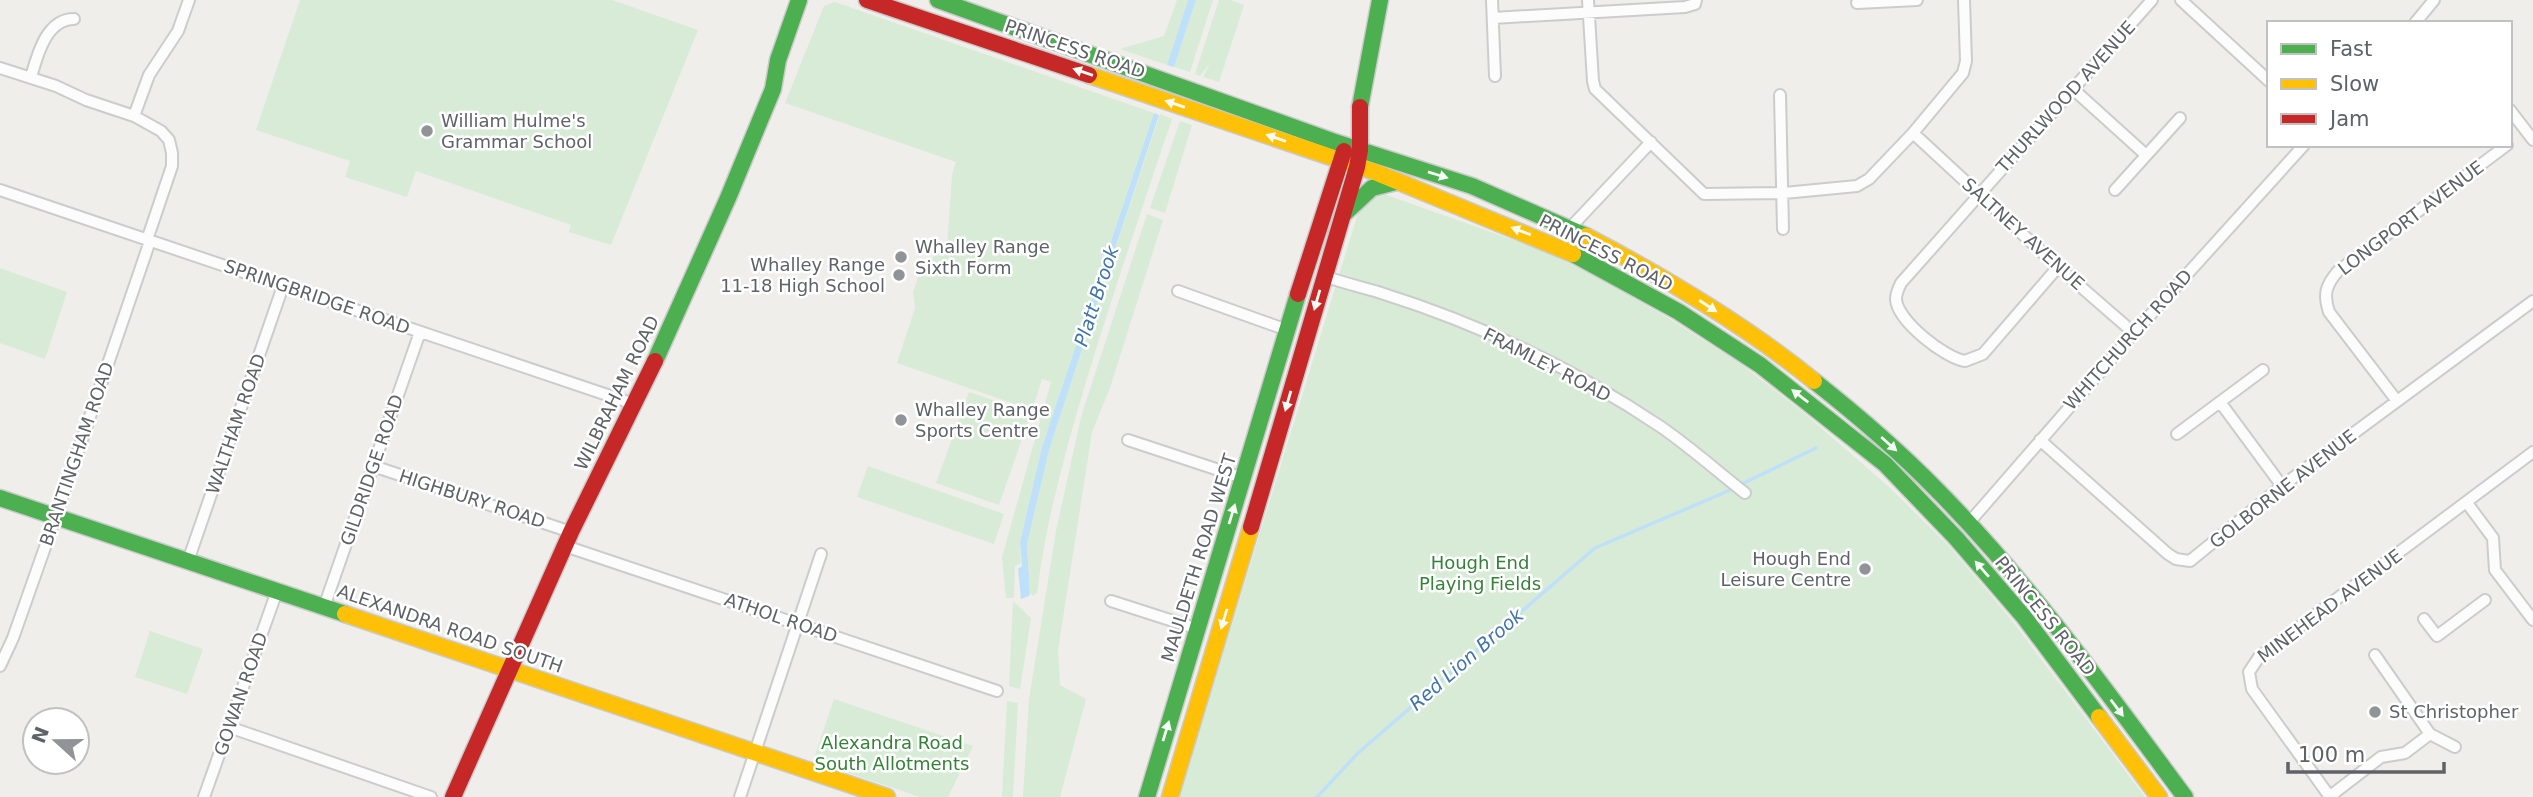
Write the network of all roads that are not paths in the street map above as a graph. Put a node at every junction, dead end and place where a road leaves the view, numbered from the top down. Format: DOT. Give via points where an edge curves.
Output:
graph roads {
  1 [pos="189,0"];
  2 [pos="799,0"];
  3 [pos="813,0"];
  4 [pos="867,0"];
  5 [pos="938,0"];
  6 [pos="1380,0"];
  7 [pos="1492,0"];
  8 [pos="1588,0"];
  9 [pos="1696,0"];
  10 [pos="1917,0"];
  11 [pos="1964,0"];
  12 [pos="2152,0"];
  13 [pos="2434,0"];
  14 [pos="1857,3"];
  15 [pos="2189,3"];
  16 [pos="1588,13"];
  17 [pos="1493,18"];
  18 [pos="74,19"];
  19 [pos="2417,21"];
  20 [pos="0,68"];
  21 [pos="1495,76"];
  22 [pos="31,77"];
  23 [pos="2267,79"];
  24 [pos="773,89"];
  25 [pos="2073,89"];
  26 [pos="1780,95"];
  27 [pos="2512,113"];
  28 [pos="134,117"];
  29 [pos="2180,118"];
  30 [pos="1913,132"];
  31 [pos="2530,136"];
  32 [pos="1651,142"];
  33 [pos="2512,143"];
  34 [pos="2302,147"];
  35 [pos="2505,147"];
  36 [pos="2146,155"];
  37 [pos="1351,156"];
  38 [pos="1396,182"];
  39 [pos="0,190"];
  40 [pos="2115,190"];
  41 [pos="1784,193"];
  42 [pos="1980,195"];
  43 [pos="1341,218"];
  44 [pos="1570,228"];
  45 [pos="1783,229"];
  46 [pos="149,240"];
  47 [pos="2058,267"];
  48 [pos="1327,277"];
  49 [pos="283,286"];
  50 [pos="1178,291"];
  51 [pos="2533,302"];
  52 [pos="1287,330"];
  53 [pos="420,332"];
  54 [pos="2134,333"];
  55 [pos="1307,336"];
  56 [pos="2263,370"];
  57 [pos="2397,401"];
  58 [pos="2220,402"];
  59 [pos="634,404"];
  60 [pos="2177,434"];
  61 [pos="1128,440"];
  62 [pos="2040,440"];
  63 [pos="2533,452"];
  64 [pos="373,466"];
  65 [pos="1243,478"];
  66 [pos="2282,486"];
  67 [pos="1745,493"];
  68 [pos="0,498"];
  69 [pos="2467,503"];
  70 [pos="56,516"];
  71 [pos="1969,522"];
  72 [pos="1956,538"];
  73 [pos="568,539"];
  74 [pos="821,554"];
  75 [pos="188,561"];
  76 [pos="277,591"];
  77 [pos="2485,600"];
  78 [pos="1111,601"];
  79 [pos="324,607"];
  80 [pos="2424,619"];
  81 [pos="2533,620"];
  82 [pos="797,624"];
  83 [pos="1198,629"];
  84 [pos="2375,655"];
  85 [pos="0,666"];
  86 [pos="510,670"];
  87 [pos="997,691"];
  88 [pos="229,727"];
  89 [pos="2430,734"];
  90 [pos="2455,747"];
  91 [pos="755,753"];
  92 [pos="456,796"];
  93 [pos="204,797"];
  94 [pos="431,797"];
  95 [pos="740,797"];
  96 [pos="887,797"];
  97 [pos="1147,797"];
  98 [pos="1170,797"];
  99 [pos="2159,797"];
  100 [pos="2185,797"];
  101 [pos="2330,797"];
  1 -- 28 [label="street" via="178,31 149,75"];
  2 -- 24 [label="main road, WILBRAHAM ROAD"];
  3 -- 24 [label="main road"];
  37 -- 4 [label="main road, PRINCESS ROAD, one-way" via="1203,114"];
  5 -- 37 [label="main road, PRINCESS ROAD" via="1208,95"];
  6 -- 37 [label="main road, MAULDETH ROAD WEST"];
  7 -- 17 [label="street"];
  8 -- 16 [label="street"];
  9 -- 16 [label="street" via="1685,7"];
  10 -- 14 [label="street"];
  11 -- 30 [label="street" via="1963,73"];
  12 -- 25 [label="street, THURLWOOD AVENUE"];
  13 -- 19 [label="street"];
  15 -- 23 [label="street"];
  16 -- 17 [label="street"];
  16 -- 32 [label="street" via="1595,89"];
  17 -- 21 [label="street"];
  18 -- 22 [label="street" via="54,27"];
  20 -- 22 [label="street, BRANTINGHAM ROAD"];
  22 -- 28 [label="street, BRANTINGHAM ROAD"];
  24 -- 59 [label="main road, WILBRAHAM ROAD"];
  25 -- 36 [label="street"];
  25 -- 42 [label="street, THURLWOOD AVENUE"];
  26 -- 41 [label="street"];
  27 -- 31 [label="street"];
  28 -- 46 [label="street, BRANTINGHAM ROAD" via="161,131 172,153 169,180"];
  29 -- 36 [label="street"];
  30 -- 41 [label="street" via="1857,186"];
  30 -- 42 [label="street, SALTNEY AVENUE"];
  31 -- 33 [label="street, LONGPORT AVENUE"];
  32 -- 41 [label="street" via="1704,194"];
  32 -- 44 [label="street"];
  34 -- 54 [label="street, WHITCHURCH ROAD"];
  35 -- 57 [label="street, LONGPORT AVENUE" via="2338,271 2326,288 2329,312"];
  36 -- 40 [label="street"];
  37 -- 38 [label="main road, PRINCESS ROAD"];
  37 -- 43 [label="main road, MAULDETH ROAD WEST"];
  37 -- 44 [label="main road, PRINCESS ROAD, one-way" via="1470,185"];
  37 -- 52 [label="main road, MAULDETH ROAD WEST"];
  38 -- 43 [label="main road, MAULDETH ROAD WEST" via="1366,190"];
  72 -- 38 [label="main road, PRINCESS ROAD, one-way" via="1885,464 1760,365 1699,325 1570,252"];
  39 -- 46 [label="street, SPRINGBRIDGE ROAD"];
  41 -- 45 [label="street"];
  42 -- 47 [label="street, SALTNEY AVENUE"];
  42 -- 47 [label="street, THURLWOOD AVENUE" via="1901,283 1896,299 1902,316 1942,353 1965,361 1983,354"];
  43 -- 55 [label="main road, MAULDETH ROAD WEST, one-way"];
  44 -- 71 [label="main road, PRINCESS ROAD, one-way" via="1688,294 1771,349 1869,425"];
  46 -- 49 [label="street, SPRINGBRIDGE ROAD"];
  46 -- 70 [label="street, BRANTINGHAM ROAD"];
  47 -- 54 [label="street, SALTNEY AVENUE"];
  48 -- 67 [label="street, FRAMLEY ROAD" via="1436,313 1540,358 1659,426"];
  49 -- 53 [label="street, SPRINGBRIDGE ROAD"];
  49 -- 75 [label="street, WALTHAM ROAD"];
  50 -- 52 [label="street"];
  51 -- 57 [label="street, GOLBORNE AVENUE"];
  52 -- 55 [label="main road"];
  52 -- 65 [label="main road, MAULDETH ROAD WEST"];
  53 -- 59 [label="street, SPRINGBRIDGE ROAD"];
  53 -- 64 [label="street, GILDRIDGE ROAD"];
  54 -- 62 [label="street, WHITCHURCH ROAD"];
  55 -- 98 [label="main road, MAULDETH ROAD WEST, one-way"];
  56 -- 58 [label="street"];
  57 -- 66 [label="street, GOLBORNE AVENUE"];
  58 -- 60 [label="street"];
  58 -- 66 [label="street"];
  59 -- 73 [label="main road, WILBRAHAM ROAD"];
  61 -- 65 [label="street"];
  62 -- 66 [label="street, GOLBORNE AVENUE" via="2168,554 2184,561 2190,561"];
  62 -- 71 [label="street, WHITCHURCH ROAD"];
  63 -- 69 [label="street, MINEHEAD AVENUE"];
  64 -- 73 [label="street, HIGHBURY ROAD"];
  64 -- 79 [label="street, GILDRIDGE ROAD"];
  83 -- 65 [label="main road, MAULDETH ROAD WEST, one-way"];
  68 -- 70 [label="main road, ALEXANDRA ROAD SOUTH"];
  69 -- 81 [label="street" via="2493,538 2495,570"];
  69 -- 101 [label="street, MINEHEAD AVENUE" via="2259,657 2249,672 2252,689"];
  70 -- 75 [label="main road, ALEXANDRA ROAD SOUTH"];
  70 -- 85 [label="street, BRANTINGHAM ROAD"];
  71 -- 72 [label="street, WHITCHURCH ROAD"];
  71 -- 100 [label="main road, PRINCESS ROAD, one-way" via="2045,610"];
  99 -- 72 [label="main road, PRINCESS ROAD, one-way" via="2024,617"];
  73 -- 82 [label="street, ATHOL ROAD"];
  73 -- 86 [label="main road, WILBRAHAM ROAD"];
  74 -- 82 [label="street"];
  75 -- 76 [label="main road, ALEXANDRA ROAD SOUTH"];
  76 -- 79 [label="main road, ALEXANDRA ROAD SOUTH"];
  76 -- 88 [label="street, GOWAN ROAD"];
  77 -- 80 [label="street" via="2437,636"];
  78 -- 83 [label="street"];
  79 -- 86 [label="main road, ALEXANDRA ROAD SOUTH"];
  82 -- 87 [label="street, ATHOL ROAD"];
  82 -- 91 [label="street"];
  97 -- 83 [label="main road, MAULDETH ROAD WEST, one-way"];
  84 -- 89 [label="street"];
  86 -- 91 [label="main road, ALEXANDRA ROAD SOUTH"];
  86 -- 92 [label="main road, WILBRAHAM ROAD"];
  88 -- 93 [label="street, GOWAN ROAD"];
  88 -- 94 [label="street"];
  89 -- 90 [label="street"];
  89 -- 101 [label="street" via="2405,753 2381,757"];
  91 -- 95 [label="street"];
  91 -- 96 [label="main road, ALEXANDRA ROAD SOUTH"];
}
